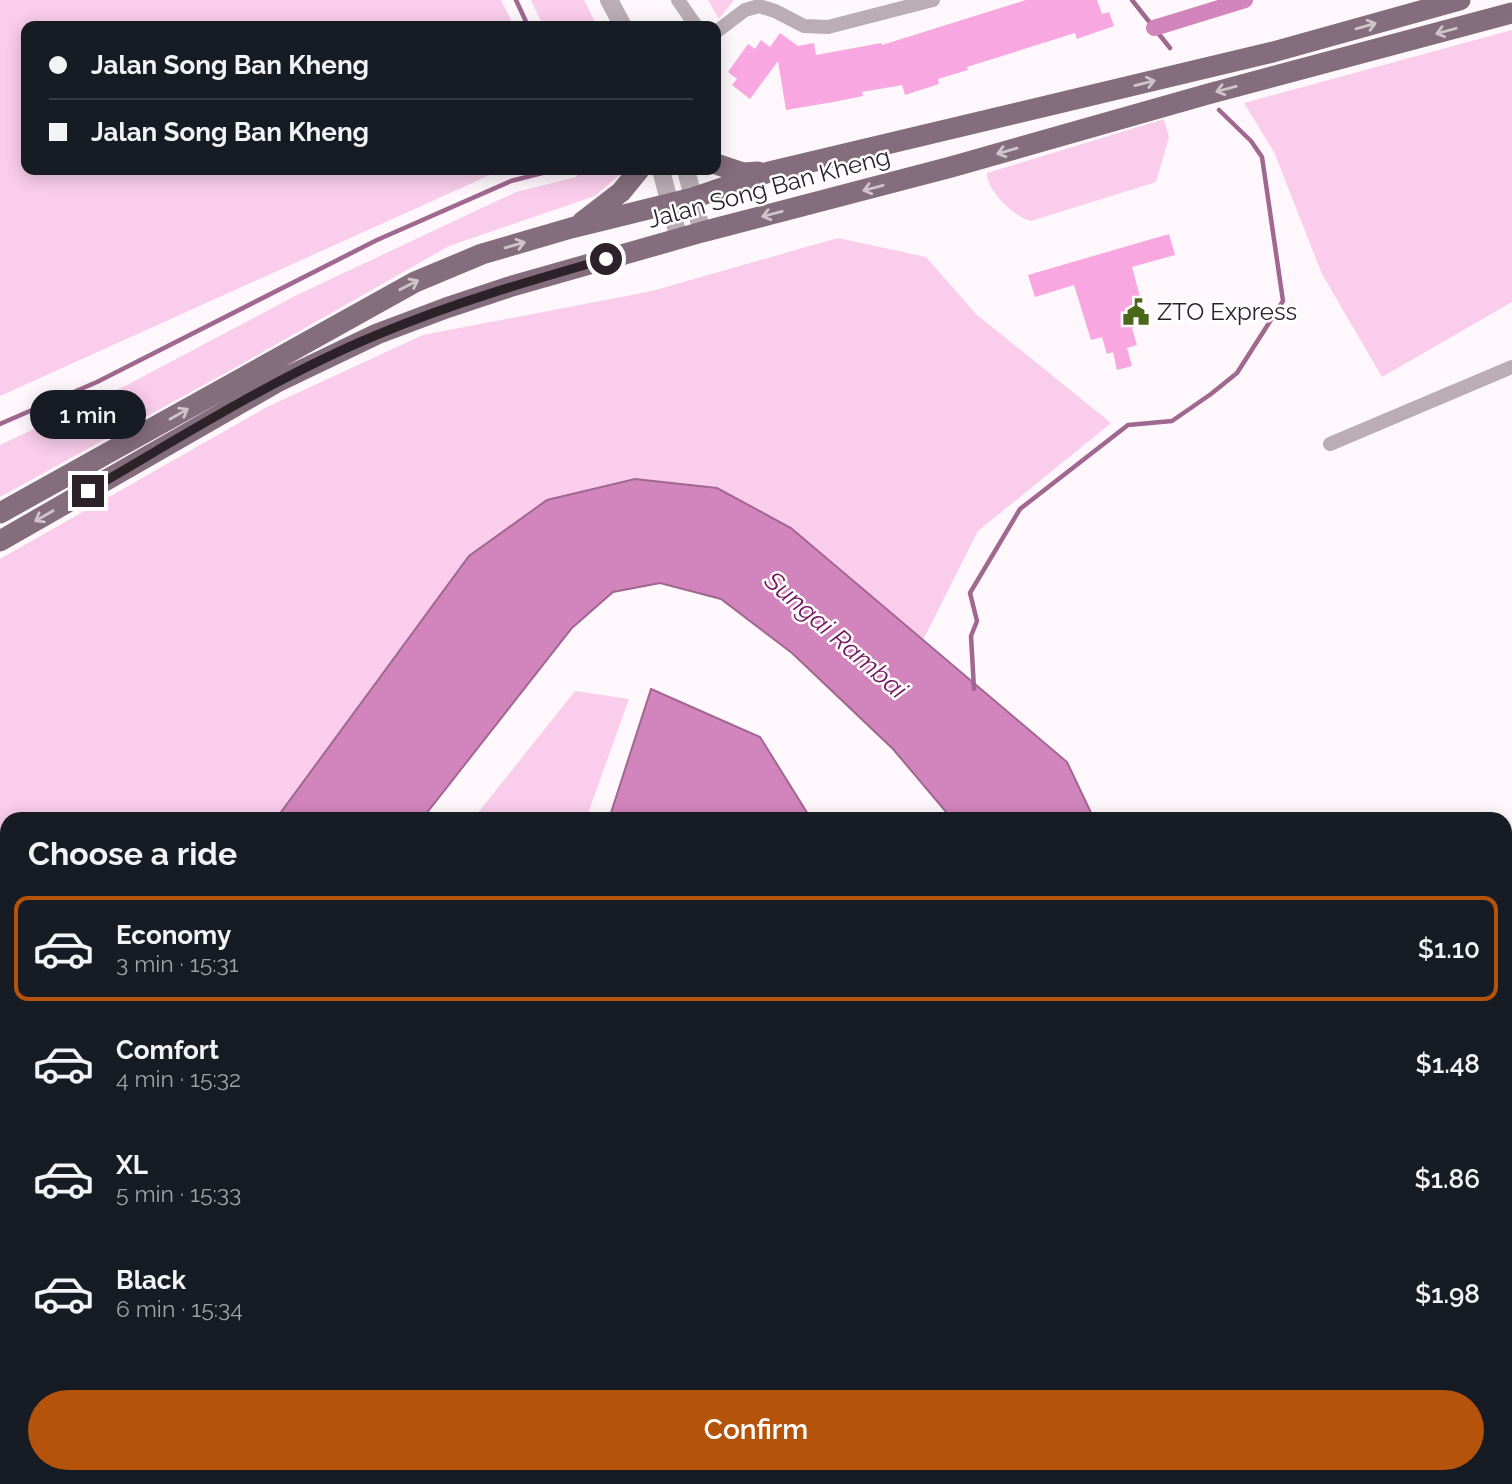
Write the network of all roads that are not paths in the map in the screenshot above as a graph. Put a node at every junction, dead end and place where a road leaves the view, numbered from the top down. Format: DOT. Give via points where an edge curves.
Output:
graph roads {
  1 [pos="609,0"];
  2 [pos="678,0"];
  3 [pos="933,0"];
  4 [pos="1460,0"];
  5 [pos="1512,13"];
  6 [pos="620,21"];
  7 [pos="693,21"];
  8 [pos="721,28"];
  9 [pos="721,166"];
  10 [pos="769,172"];
  11 [pos="635,175"];
  12 [pos="662,175"];
  13 [pos="687,175"];
  14 [pos="693,198"];
  15 [pos="669,204"];
  16 [pos="571,229"];
  17 [pos="702,232"];
  18 [pos="679,239"];
  19 [pos="1512,367"];
  20 [pos="1330,444"];
  21 [pos="0,513"];
  22 [pos="0,541"];
  1 -- 6 [label="street"];
  2 -- 7 [label="street"];
  3 -- 8 [label="street" via="828,27 804,26 759,6 745,10"];
  10 -- 4 [label="main road, Jalan Song Ban Kheng, one-way" via="1273,52"];
  5 -- 17 [label="main road, Jalan Song Ban Kheng, one-way"];
  9 -- 10 [label="main road" via="743,173"];
  10 -- 14 [label="main road, Jalan Song Ban Kheng"];
  11 -- 16 [label="main road" via="621,192"];
  12 -- 15 [label="street"];
  13 -- 14 [label="street"];
  14 -- 15 [label="main road, Jalan Song Ban Kheng"];
  14 -- 17 [label="street"];
  15 -- 16 [label="main road, Jalan Song Ban Kheng"];
  15 -- 18 [label="street"];
  21 -- 16 [label="main road, Jalan Song Ban Kheng, one-way" via="415,282 482,254"];
  17 -- 18 [label="main road, Jalan Song Ban Kheng"];
  18 -- 22 [label="main road, Jalan Song Ban Kheng, one-way" via="509,287 377,334 279,381"];
  19 -- 20 [label="street"];
}
